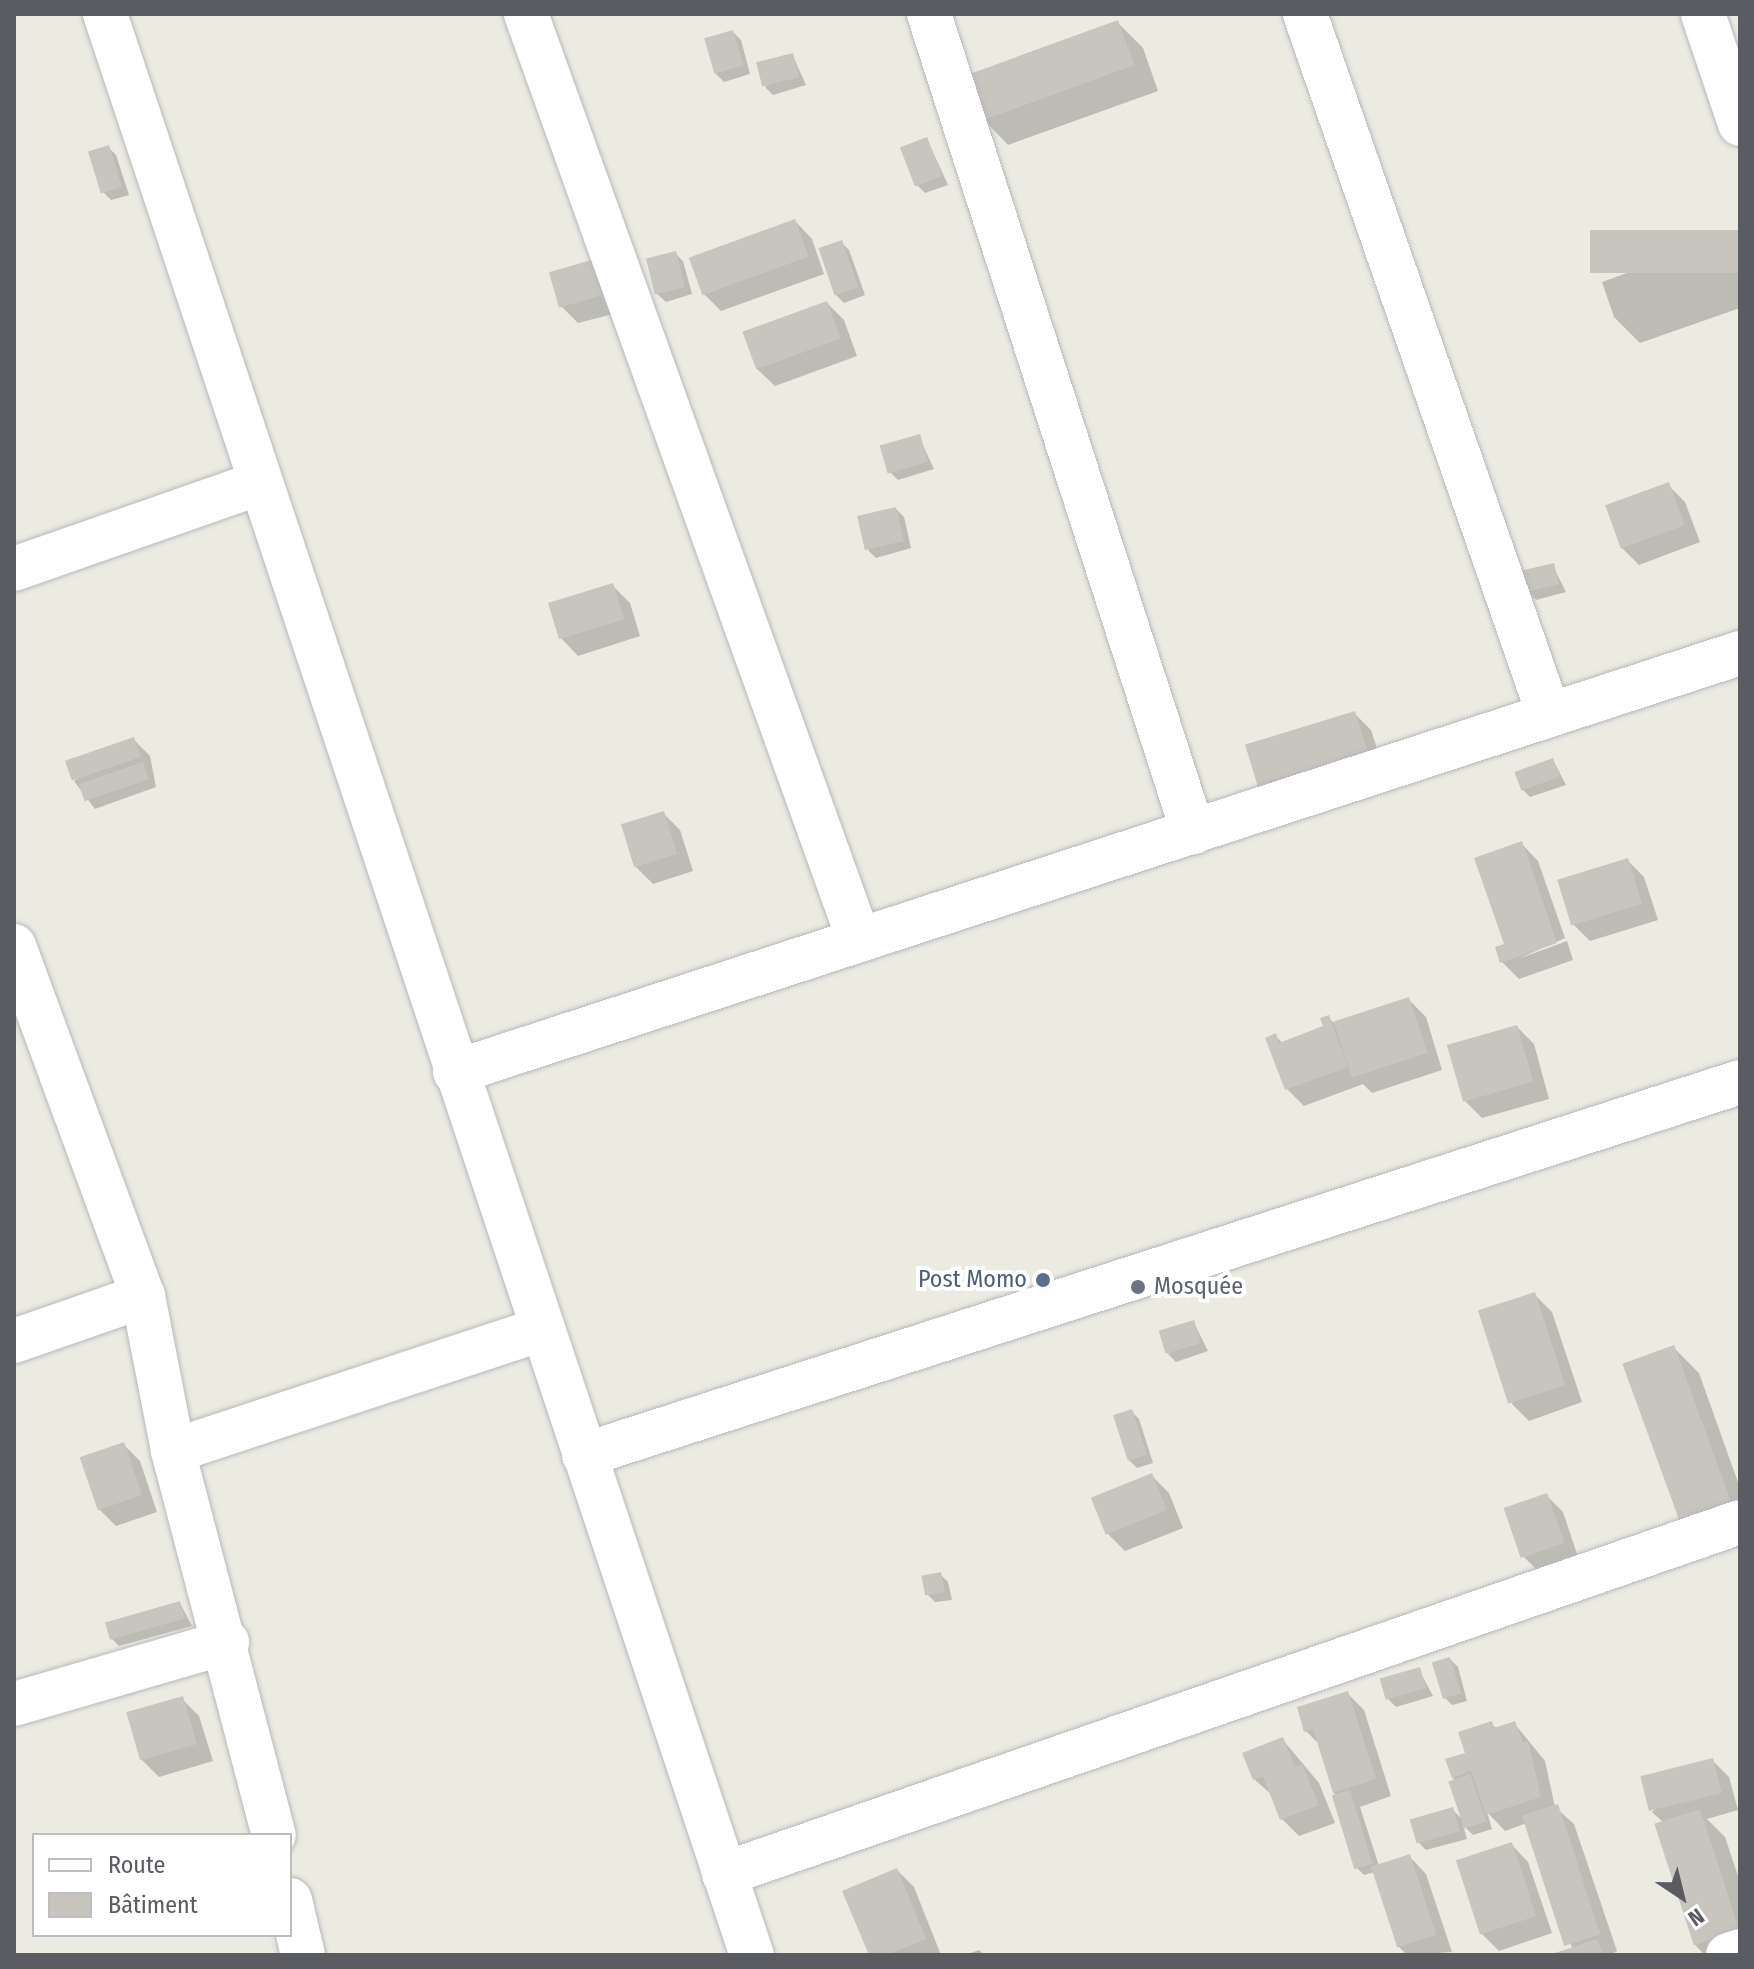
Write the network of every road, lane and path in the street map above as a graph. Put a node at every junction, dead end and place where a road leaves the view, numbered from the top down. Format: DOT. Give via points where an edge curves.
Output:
graph roads {
  1 [pos="105,14"];
  2 [pos="526,14"];
  3 [pos="929,14"];
  4 [pos="1305,14"];
  5 [pos="1703,14"];
  6 [pos="1740,124"];
  7 [pos="260,483"];
  8 [pos="14,569"];
  9 [pos="1740,653"];
  10 [pos="1549,715"];
  11 [pos="1193,832"];
  12 [pos="859,940"];
  13 [pos="14,946"];
  14 [pos="455,1072"];
  15 [pos="1740,1082"];
  16 [pos="143,1296"];
  17 [pos="541,1329"];
  18 [pos="14,1341"];
  19 [pos="173,1451"];
  20 [pos="584,1455"];
  21 [pos="1740,1522"];
  22 [pos="227,1642"];
  23 [pos="14,1704"];
  24 [pos="274,1833"];
  25 [pos="724,1874"];
  26 [pos="1740,1951"];
  27 [pos="752,1955"];
  28 [pos="1728,1955"];
  1 -- 7 [label="street"];
  2 -- 12 [label="street"];
  3 -- 11 [label="street"];
  4 -- 10 [label="street"];
  5 -- 6 [label="street"];
  7 -- 8 [label="street"];
  7 -- 14 [label="street"];
  9 -- 10 [label="street"];
  10 -- 11 [label="street"];
  11 -- 12 [label="street"];
  12 -- 14 [label="street"];
  13 -- 16 [label="street"];
  14 -- 17 [label="street"];
  15 -- 20 [label="street"];
  16 -- 18 [label="street"];
  16 -- 19 [label="street"];
  17 -- 19 [label="street"];
  17 -- 20 [label="street"];
  19 -- 22 [label="street"];
  20 -- 25 [label="street"];
  21 -- 25 [label="street"];
  22 -- 23 [label="street"];
  22 -- 24 [label="street"];
  25 -- 27 [label="street"];
  26 -- 28 [label="street"];
}
